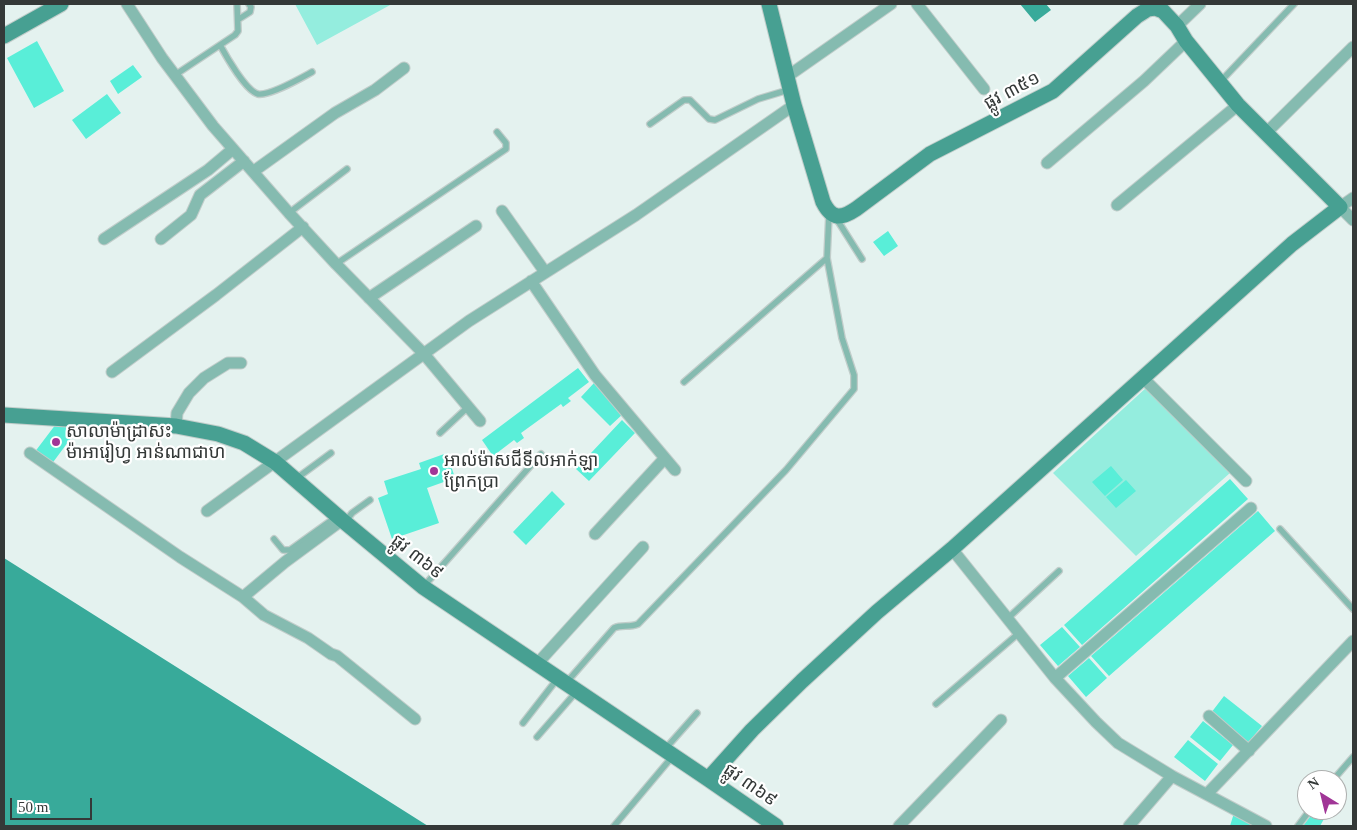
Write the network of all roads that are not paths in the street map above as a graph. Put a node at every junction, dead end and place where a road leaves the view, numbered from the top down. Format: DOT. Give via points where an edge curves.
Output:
graph roads {
  1 [pos="60,4"];
  2 [pos="127,4"];
  3 [pos="237,4"];
  4 [pos="249,4"];
  5 [pos="770,4"];
  6 [pos="891,4"];
  7 [pos="917,4"];
  8 [pos="1200,4"];
  9 [pos="1294,4"];
  10 [pos="239,19"];
  11 [pos="1177,26"];
  12 [pos="4,36"];
  13 [pos="1186,41"];
  14 [pos="220,45"];
  15 [pos="1353,47"];
  16 [pos="404,68"];
  17 [pos="312,72"];
  18 [pos="175,75"];
  19 [pos="1220,82"];
  20 [pos="789,83"];
  21 [pos="984,89"];
  22 [pos="794,104"];
  23 [pos="1238,105"];
  24 [pos="650,124"];
  25 [pos="497,132"];
  26 [pos="1266,133"];
  27 [pos="233,149"];
  28 [pos="244,161"];
  29 [pos="1047,163"];
  30 [pos="347,169"];
  31 [pos="254,171"];
  32 [pos="1353,198"];
  33 [pos="1117,205"];
  34 [pos="1340,207"];
  35 [pos="502,211"];
  36 [pos="289,213"];
  37 [pos="832,214"];
  38 [pos="1353,220"];
  39 [pos="303,226"];
  40 [pos="476,226"];
  41 [pos="104,239"];
  42 [pos="161,239"];
  43 [pos="827,258"];
  44 [pos="862,259"];
  45 [pos="336,264"];
  46 [pos="544,272"];
  47 [pos="531,281"];
  48 [pos="369,298"];
  49 [pos="424,354"];
  50 [pos="241,363"];
  51 [pos="112,372"];
  52 [pos="1142,377"];
  53 [pos="684,382"];
  54 [pos="468,406"];
  55 [pos="4,415"];
  56 [pos="480,421"];
  57 [pos="176,426"];
  58 [pos="440,433"];
  59 [pos="30,453"];
  60 [pos="331,453"];
  61 [pos="541,454"];
  62 [pos="665,458"];
  63 [pos="275,462"];
  64 [pos="675,470"];
  65 [pos="295,479"];
  66 [pos="1246,481"];
  67 [pos="370,500"];
  68 [pos="1251,508"];
  69 [pos="207,512"];
  70 [pos="341,520"];
  71 [pos="1280,529"];
  72 [pos="595,534"];
  73 [pos="274,539"];
  74 [pos="643,547"];
  75 [pos="952,550"];
  76 [pos="1059,571"];
  77 [pos="422,587"];
  78 [pos="243,597"];
  79 [pos="1353,610"];
  80 [pos="1007,619"];
  81 [pos="1019,633"];
  82 [pos="1353,641"];
  83 [pos="537,664"];
  84 [pos="1056,678"];
  85 [pos="567,684"];
  86 [pos="936,704"];
  87 [pos="697,713"];
  88 [pos="1209,716"];
  89 [pos="416,719"];
  90 [pos="1002,720"];
  91 [pos="523,723"];
  92 [pos="537,737"];
  93 [pos="1249,751"];
  94 [pos="669,753"];
  95 [pos="1353,757"];
  96 [pos="1342,770"];
  97 [pos="1172,776"];
  98 [pos="708,779"];
  99 [pos="1207,794"];
  100 [pos="614,826"];
  101 [pos="776,826"];
  102 [pos="899,826"];
  103 [pos="1129,826"];
  104 [pos="1266,826"];
  1 -- 12 [label="street"];
  2 -- 18 [label="street"];
  3 -- 10 [label="lane"];
  4 -- 10 [label="lane" via="250,12"];
  5 -- 20 [label="street"];
  6 -- 20 [label="street"];
  7 -- 21 [label="street"];
  8 -- 11 [label="street"];
  9 -- 19 [label="lane"];
  10 -- 14 [label="lane" via="238,31"];
  11 -- 13 [label="street, ផ្លូវ ៣៥១"];
  11 -- 37 [label="street, ផ្លូវ ៣៥១" via="1163,11 1148,9 1053,91 930,154 847,215"];
  13 -- 19 [label="street, ផ្លូវ ៣៥១"];
  13 -- 29 [label="street"];
  14 -- 17 [label="lane" via="253,92 260,94 292,84"];
  14 -- 18 [label="lane"];
  15 -- 26 [label="street"];
  16 -- 31 [label="street"];
  18 -- 27 [label="street"];
  19 -- 23 [label="street, ផ្លូវ ៣៥១"];
  20 -- 22 [label="street"];
  20 -- 24 [label="lane" via="715,120 709,119 690,100 684,100"];
  22 -- 37 [label="street" via="824,202"];
  22 -- 46 [label="street" via="636,214"];
  23 -- 26 [label="street, ផ្លូវ ៣៥១"];
  23 -- 33 [label="street"];
  25 -- 45 [label="lane" via="506,149"];
  26 -- 34 [label="street, ផ្លូវ ៣៥១"];
  27 -- 28 [label="street"];
  27 -- 41 [label="street" via="208,170"];
  28 -- 31 [label="street"];
  28 -- 42 [label="street" via="200,195 191,215"];
  30 -- 36 [label="lane"];
  31 -- 36 [label="street"];
  32 -- 34 [label="street"];
  34 -- 38 [label="street"];
  34 -- 52 [label="street" via="1292,244"];
  35 -- 46 [label="street"];
  36 -- 39 [label="street"];
  37 -- 43 [label="lane"];
  37 -- 44 [label="lane"];
  39 -- 45 [label="street"];
  39 -- 51 [label="street"];
  40 -- 48 [label="street"];
  43 -- 53 [label="lane"];
  43 -- 85 [label="lane" via="842,338 854,375 854,389 786,470 638,624 614,628"];
  45 -- 48 [label="street"];
  46 -- 47 [label="street"];
  47 -- 49 [label="street"];
  47 -- 62 [label="street" via="595,375"];
  48 -- 49 [label="street"];
  49 -- 54 [label="street"];
  49 -- 63 [label="street"];
  50 -- 57 [label="street" via="228,363 204,378 182,404"];
  52 -- 66 [label="street"];
  52 -- 75 [label="street"];
  54 -- 56 [label="street"];
  54 -- 58 [label="lane"];
  55 -- 57 [label="street, ផ្លូវ ៣៦៩"];
  57 -- 63 [label="street, ផ្លូវ ៣៦៩" via="244,443"];
  59 -- 78 [label="street"];
  60 -- 65 [label="lane"];
  61 -- 77 [label="lane"];
  62 -- 64 [label="street"];
  62 -- 72 [label="street"];
  63 -- 65 [label="street, ផ្លូវ ៣៦៩"];
  63 -- 69 [label="street"];
  65 -- 70 [label="street, ផ្លូវ ៣៦៩"];
  67 -- 70 [label="lane"];
  68 -- 84 [label="street"];
  70 -- 73 [label="lane" via="290,550 283,550"];
  70 -- 77 [label="street, ផ្លូវ ៣៦៩"];
  70 -- 78 [label="street"];
  71 -- 79 [label="lane"];
  74 -- 83 [label="street"];
  75 -- 80 [label="street"];
  75 -- 98 [label="street" via="877,612 802,681"];
  76 -- 80 [label="lane"];
  77 -- 83 [label="street, ផ្លូវ ៣៦៩"];
  78 -- 89 [label="street" via="264,615 337,656"];
  80 -- 81 [label="street"];
  81 -- 84 [label="street"];
  81 -- 86 [label="lane"];
  82 -- 93 [label="street"];
  83 -- 85 [label="street, ផ្លូវ ៣៦៩"];
  84 -- 97 [label="street" via="1118,743"];
  85 -- 91 [label="lane"];
  85 -- 92 [label="lane"];
  85 -- 94 [label="street, ផ្លូវ ៣៦៩"];
  87 -- 94 [label="lane"];
  88 -- 93 [label="street"];
  90 -- 102 [label="street"];
  93 -- 99 [label="street"];
  94 -- 98 [label="street, ផ្លូវ ៣៦៩"];
  94 -- 100 [label="lane"];
  95 -- 96 [label="lane"];
  97 -- 99 [label="street"];
  97 -- 103 [label="street"];
  98 -- 101 [label="street, ផ្លូវ ៣៦៩"];
  99 -- 104 [label="street"];
}
